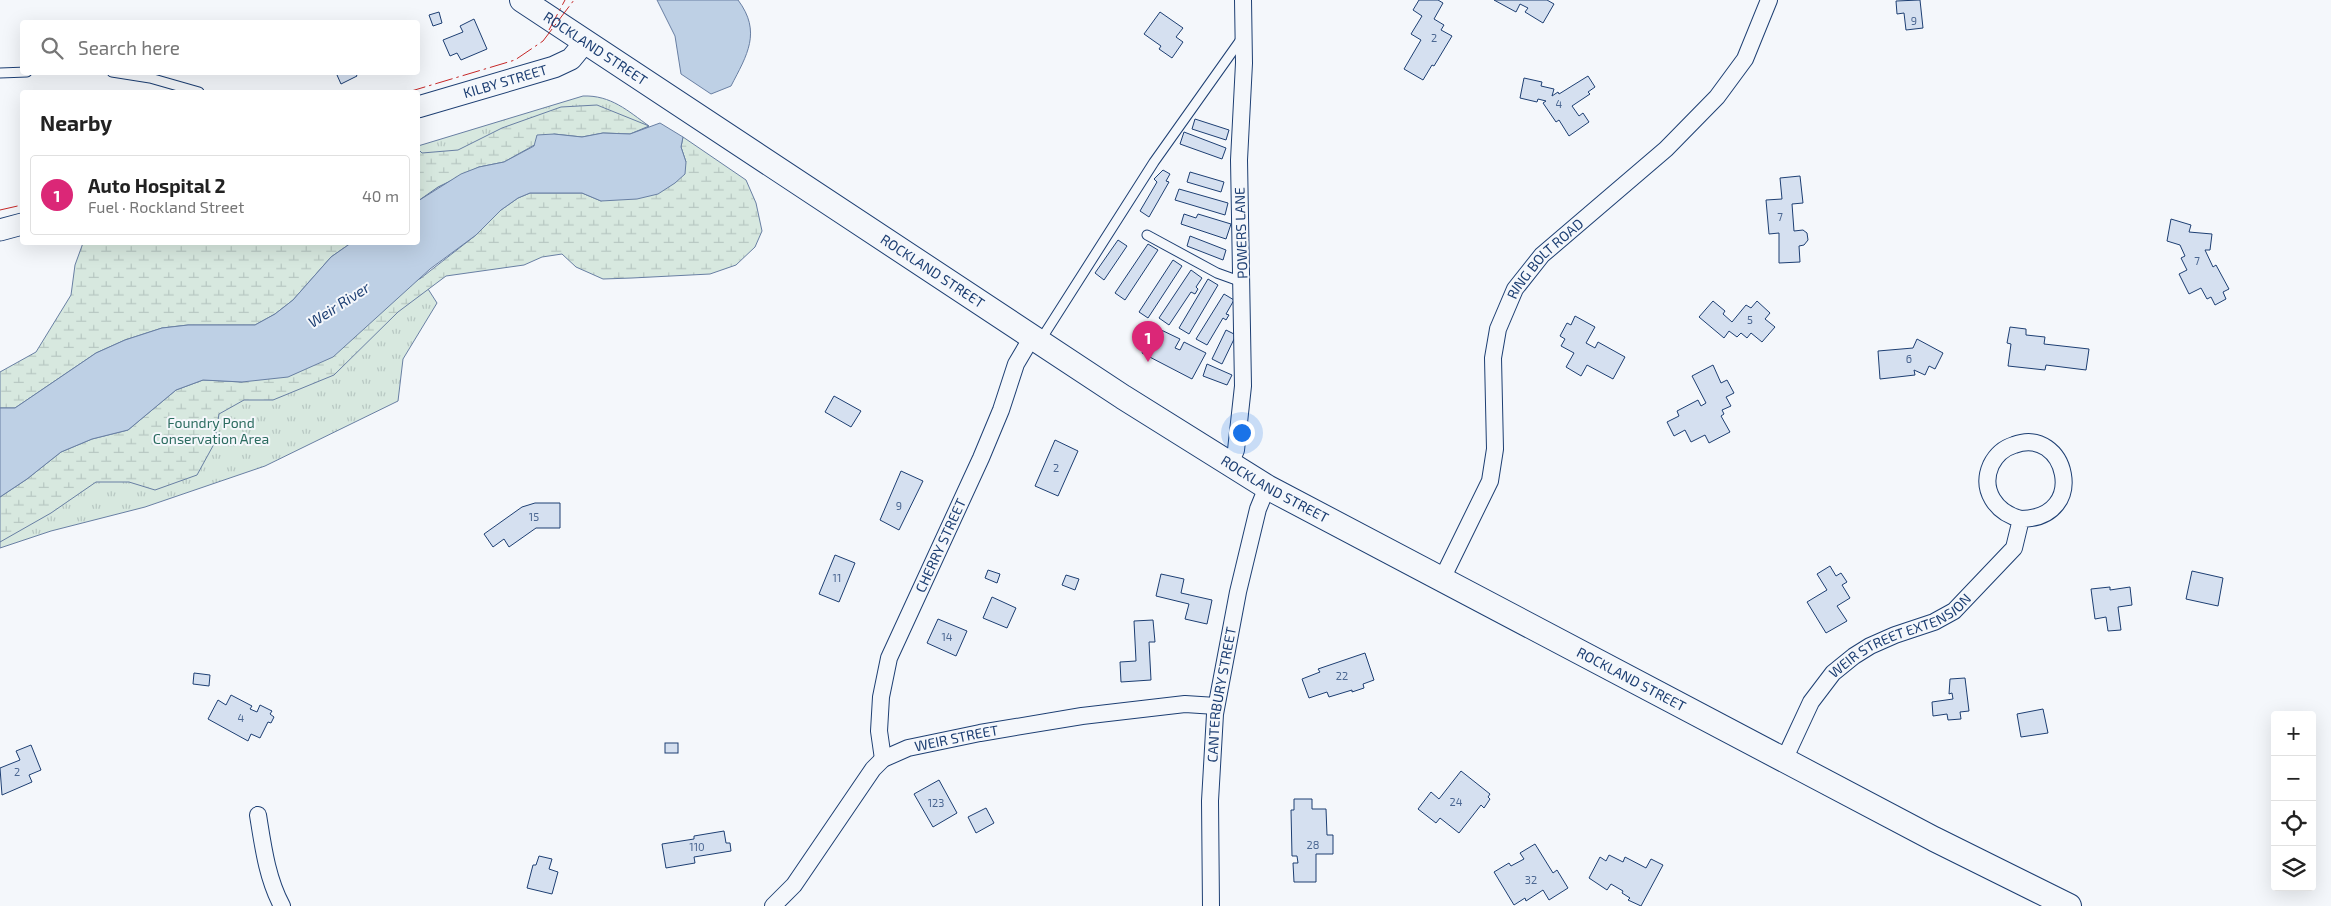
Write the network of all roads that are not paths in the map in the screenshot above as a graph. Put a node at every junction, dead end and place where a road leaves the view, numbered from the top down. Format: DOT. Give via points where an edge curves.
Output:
graph roads {
  1 [pos="522,0"];
  2 [pos="1243,0"];
  3 [pos="1769,0"];
  4 [pos="1242,38"];
  5 [pos="585,42"];
  6 [pos="20,73"];
  7 [pos="0,74"];
  8 [pos="131,75"];
  9 [pos="192,90"];
  10 [pos="420,106"];
  11 [pos="20,225"];
  12 [pos="0,230"];
  13 [pos="1147,235"];
  14 [pos="1242,282"];
  15 [pos="1036,339"];
  16 [pos="1230,464"];
  17 [pos="1267,487"];
  18 [pos="2022,519"];
  19 [pos="1442,579"];
  20 [pos="1216,706"];
  21 [pos="883,760"];
  22 [pos="1784,760"];
  23 [pos="258,815"];
  24 [pos="282,906"];
  25 [pos="773,906"];
  26 [pos="1211,906"];
  27 [pos="2069,906"];
  1 -- 5 [label="main road, ROCKLAND STREET"];
  2 -- 4 [label="street, POWERS LANE"];
  3 -- 19 [label="street, RING BOLT ROAD" via="1744,59 1718,97 1666,149 1542,255 1515,290 1498,329 1493,358 1494,465 1482,499"];
  4 -- 14 [label="street, POWERS LANE" via="1244,63 1239,160"];
  4 -- 15 [label="lane" via="1154,162"];
  5 -- 10 [label="street, KILBY STREET" via="571,59 554,67"];
  5 -- 15 [label="main road, ROCKLAND STREET"];
  6 -- 7 [label="lane"];
  8 -- 9 [label="lane"];
  11 -- 12 [label="street"];
  13 -- 14 [label="lane" via="1217,273"];
  14 -- 16 [label="street, POWERS LANE" via="1244,386 1236,450"];
  15 -- 16 [label="main road, ROCKLAND STREET"];
  15 -- 21 [label="street, CHERRY STREET" via="1016,364 981,458 889,658 881,697 879,731"];
  16 -- 17 [label="main road, ROCKLAND STREET"];
  17 -- 19 [label="main road, ROCKLAND STREET"];
  17 -- 20 [label="street, CANTERBURY STREET" via="1244,564"];
  18 -- 18 [label="street" via="2038,517 2053,509 2064,489 2062,467 2056,458 2049,450 2029,442 2008,447 1999,453 1988,472 1989,494 1994,503 2011,517"];
  18 -- 22 [label="street, WEIR STREET EXTENSION" via="2014,548 1954,611 1870,646 1833,673 1811,702"];
  19 -- 22 [label="main road, ROCKLAND STREET"];
  20 -- 21 [label="street, WEIR STREET" via="1185,704 1034,724 908,748"];
  20 -- 26 [label="street, CANTERBURY STREET" via="1211,774"];
  21 -- 25 [label="street, WEIR STREET" via="794,885"];
  22 -- 27 [label="main road, ROCKLAND STREET"];
  23 -- 24 [label="street" via="273,886"];
}
